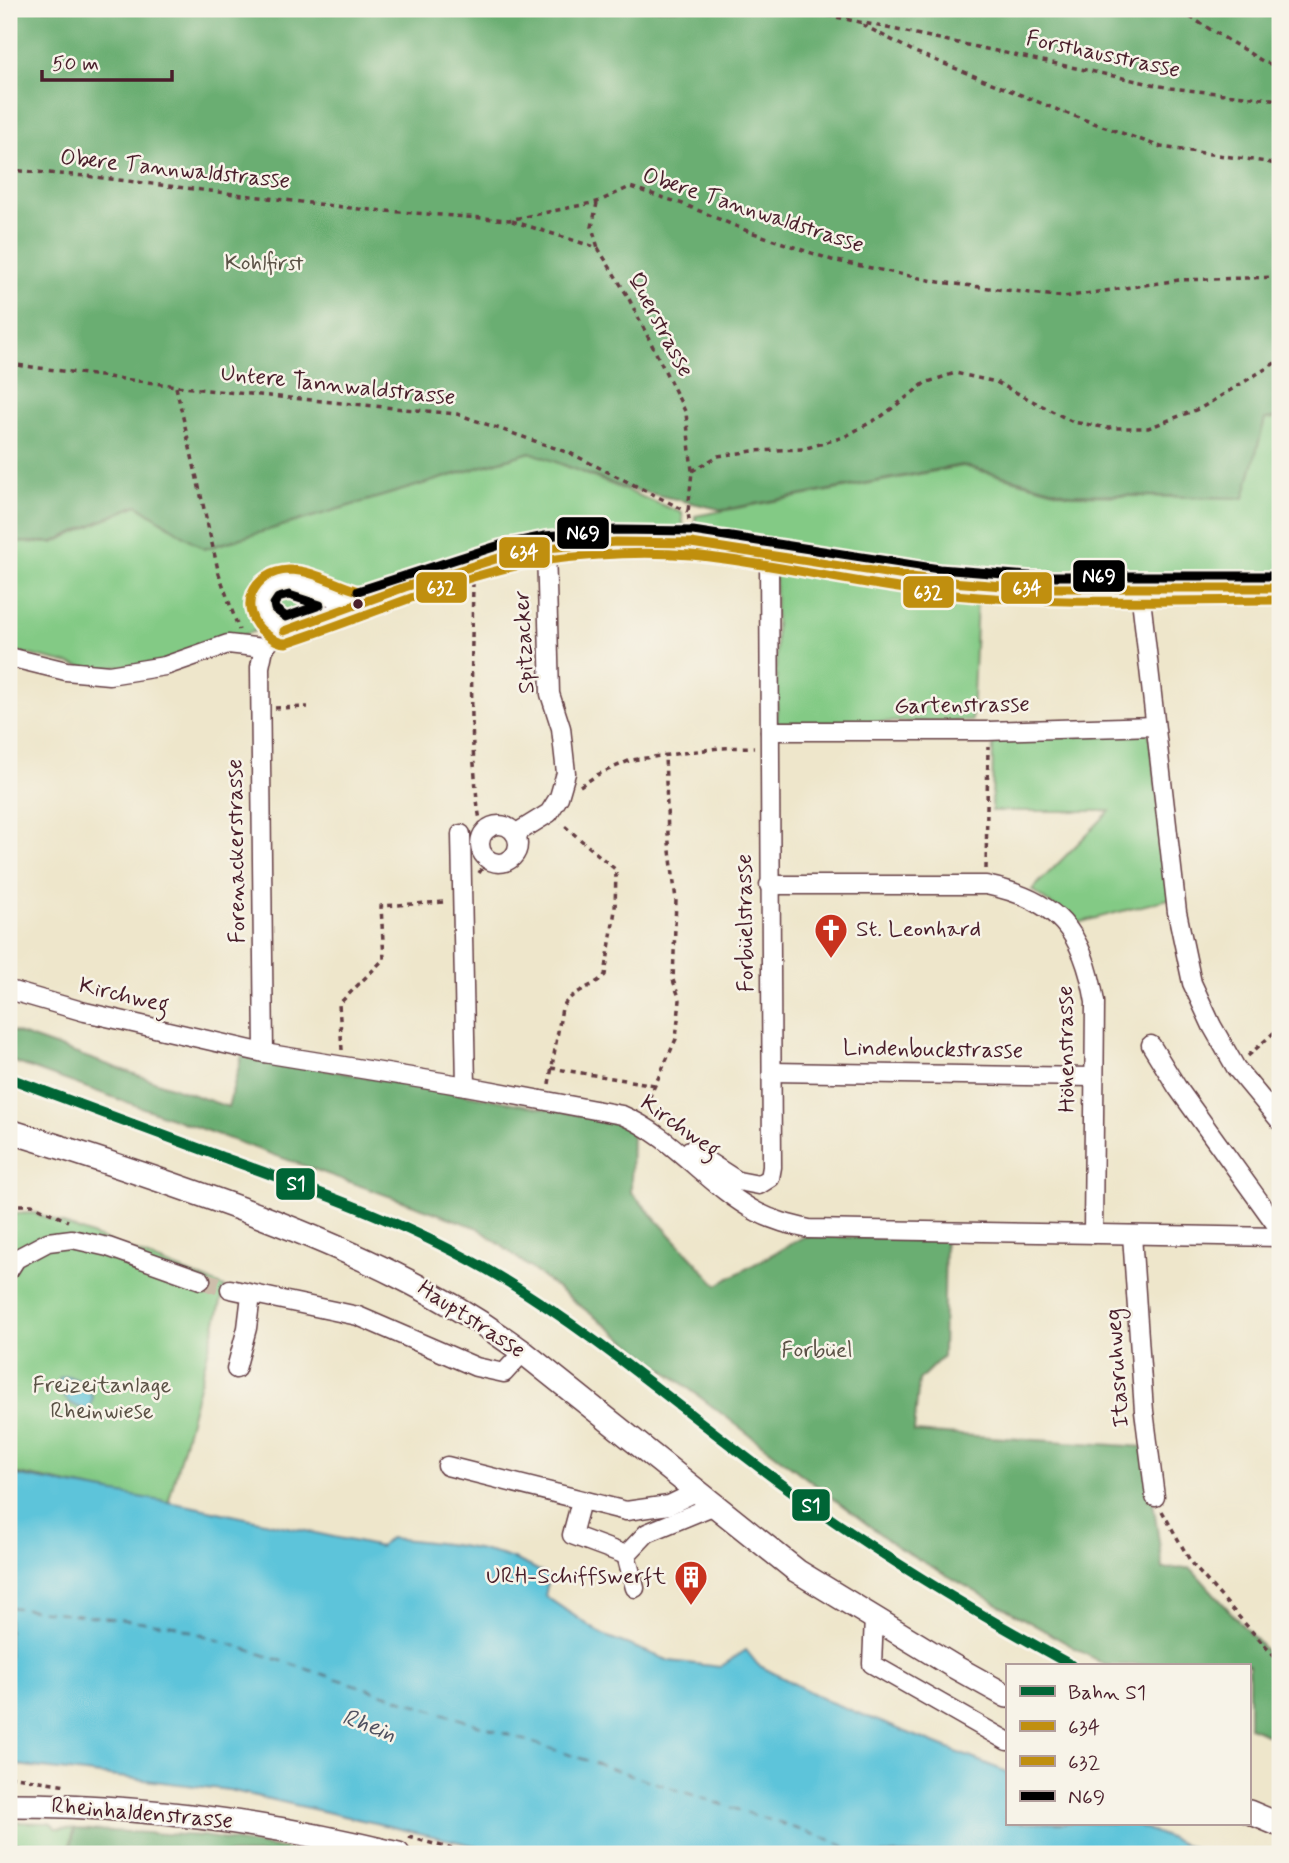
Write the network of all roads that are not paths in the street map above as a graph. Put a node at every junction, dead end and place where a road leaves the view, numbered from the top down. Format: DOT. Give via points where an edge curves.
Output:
graph roads {
  1 [pos="546,548"];
  2 [pos="769,555"];
  3 [pos="1280,588"];
  4 [pos="1140,590"];
  5 [pos="358,604"];
  6 [pos="284,631"];
  7 [pos="264,648"];
  8 [pos="9,657"];
  9 [pos="1155,726"];
  10 [pos="770,739"];
  11 [pos="461,834"];
  12 [pos="515,834"];
  13 [pos="769,886"];
  14 [pos="9,990"];
  15 [pos="1151,1045"];
  16 [pos="264,1054"];
  17 [pos="772,1072"];
  18 [pos="1093,1077"];
  19 [pos="466,1086"];
  20 [pos="1280,1121"];
  21 [pos="9,1131"];
  22 [pos="670,1145"];
  23 [pos="1280,1230"];
  24 [pos="1093,1234"];
  25 [pos="1132,1235"];
  26 [pos="1280,1237"];
  27 [pos="11,1262"];
  28 [pos="201,1280"];
  29 [pos="230,1289"];
  30 [pos="251,1295"];
  31 [pos="523,1352"];
  32 [pos="236,1369"];
  33 [pos="447,1466"];
  34 [pos="1154,1497"];
  35 [pos="706,1498"];
  36 [pos="581,1501"];
  37 [pos="626,1555"];
  38 [pos="635,1588"];
  39 [pos="874,1618"];
  40 [pos="1006,1695"];
  41 [pos="1006,1740"];
  42 [pos="9,1805"];
  43 [pos="1250,1812"];
  44 [pos="1280,1825"];
  45 [pos="398,1854"];
  1 -- 2 [label="street" via="616,542 691,543"];
  1 -- 5 [label="street" via="458,569"];
  1 -- 12 [label="street, Spitzacker" via="550,694 561,728 566,773 549,813"];
  2 -- 4 [label="street" via="939,581"];
  2 -- 10 [label="street, Forbüelstrasse"];
  3 -- 4 [label="street"];
  4 -- 9 [label="street"];
  5 -- 6 [label="street"];
  5 -- 6 [label="street" via="290,581 275,585 264,595 262,609 269,621"];
  6 -- 7 [label="street"];
  7 -- 8 [label="street" via="228,644 155,668 109,675 86,675"];
  7 -- 16 [label="street, Forenackerstrasse" via="260,667"];
  9 -- 10 [label="street, Gartenstrasse"];
  9 -- 20 [label="street" via="1177,912 1192,983 1236,1068"];
  10 -- 13 [label="street, Forbüelstrasse"];
  11 -- 19 [label="street"];
  12 -- 12 [label="street" via="516,852 501,863 489,860 481,851 483,833 493,826 505,826"];
  13 -- 17 [label="street, Forbüelstrasse"];
  13 -- 18 [label="street, Höhenstrasse" via="985,885 1035,901 1062,921 1080,944 1090,972 1095,1002"];
  14 -- 16 [label="street, Kirchweg"];
  15 -- 23 [label="street"];
  16 -- 19 [label="street, Kirchweg"];
  17 -- 18 [label="street, Lindenbuckstrasse"];
  17 -- 22 [label="street, Forbüelstrasse" via="772,1167 765,1183 738,1181 685,1146"];
  18 -- 24 [label="street, Höhenstrasse"];
  19 -- 22 [label="street, Kirchweg" via="610,1112 638,1122"];
  21 -- 31 [label="main road, Hauptstrasse" via="205,1195 372,1262 485,1323"];
  22 -- 24 [label="street, Kirchweg" via="723,1189 778,1222 809,1228"];
  24 -- 25 [label="street, Kirchweg"];
  25 -- 26 [label="street, Kirchweg"];
  25 -- 34 [label="street, Itasruhweg"];
  27 -- 28 [label="street" via="48,1242 72,1239"];
  29 -- 30 [label="street"];
  30 -- 31 [label="street" via="358,1316 476,1367 505,1373"];
  30 -- 32 [label="street"];
  31 -- 35 [label="main road, Hauptstrasse"];
  33 -- 36 [label="street"];
  35 -- 36 [label="street" via="626,1511"];
  35 -- 37 [label="street" via="647,1533"];
  35 -- 39 [label="main road, Hauptstrasse" via="797,1571"];
  36 -- 37 [label="street" via="572,1535"];
  37 -- 38 [label="street"];
  39 -- 40 [label="main road, Hauptstrasse"];
  39 -- 41 [label="street" via="872,1664"];
  42 -- 45 [label="main road, Rheinhaldenstrasse" via="147,1811 228,1821"];
  43 -- 44 [label="main road"];
}
